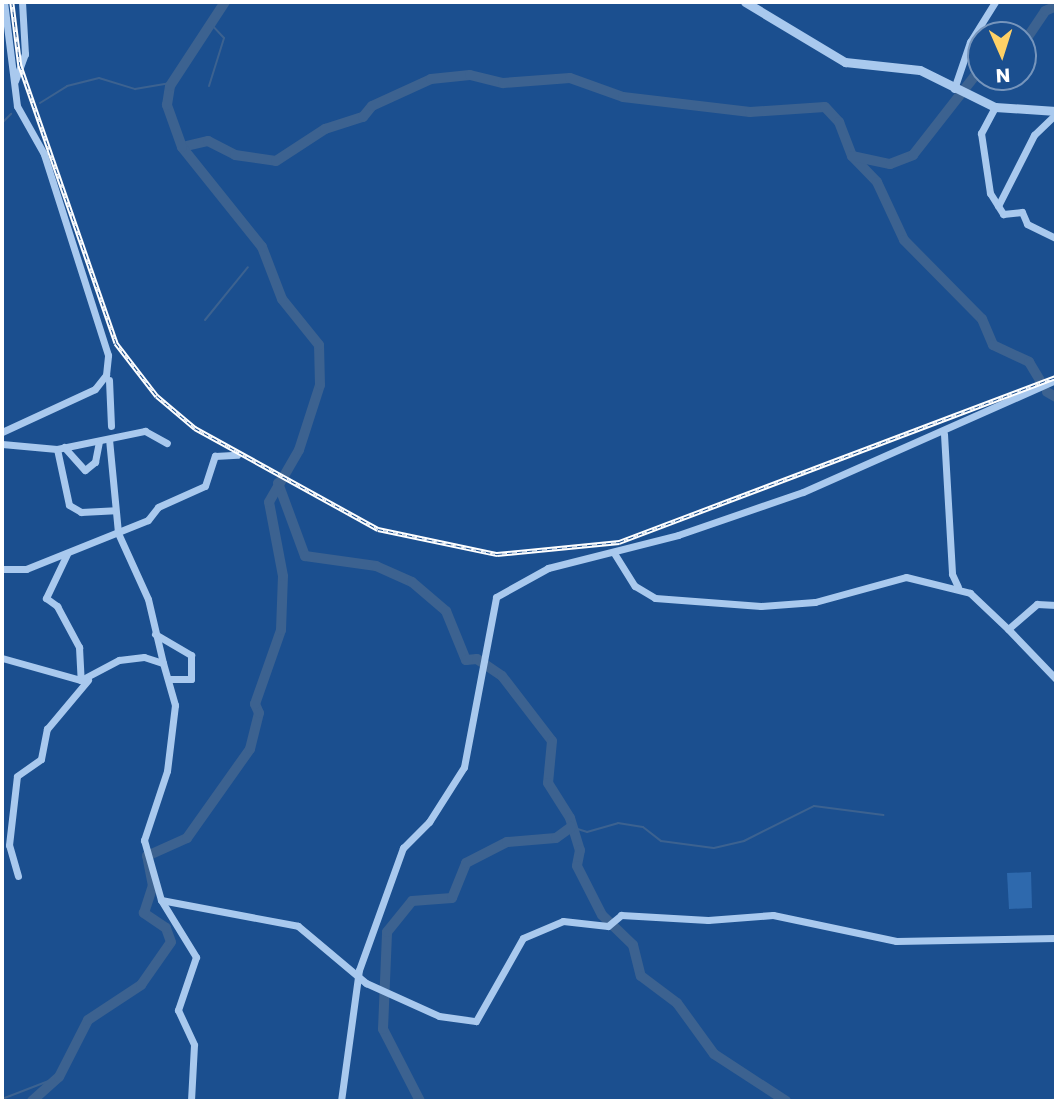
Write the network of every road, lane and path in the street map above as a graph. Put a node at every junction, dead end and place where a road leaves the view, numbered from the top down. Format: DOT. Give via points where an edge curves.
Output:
graph roads {
  1 [pos="4,2"];
  2 [pos="22,2"];
  3 [pos="745,2"];
  4 [pos="995,2"];
  5 [pos="15,81"];
  6 [pos="954,89"];
  7 [pos="995,107"];
  8 [pos="1056,112"];
  9 [pos="998,206"];
  10 [pos="1056,238"];
  11 [pos="109,380"];
  12 [pos="1056,380"];
  13 [pos="111,426"];
  14 [pos="2,432"];
  15 [pos="944,434"];
  16 [pos="109,439"];
  17 [pos="99,442"];
  18 [pos="167,443"];
  19 [pos="2,444"];
  20 [pos="61,448"];
  21 [pos="237,455"];
  22 [pos="115,510"];
  23 [pos="118,533"];
  24 [pos="614,552"];
  25 [pos="68,554"];
  26 [pos="2,569"];
  27 [pos="958,587"];
  28 [pos="1056,605"];
  29 [pos="1008,629"];
  30 [pos="155,636"];
  31 [pos="2,657"];
  32 [pos="144,657"];
  33 [pos="163,663"];
  34 [pos="169,679"];
  35 [pos="1056,679"];
  36 [pos="85,680"];
  37 [pos="18,876"];
  38 [pos="161,900"];
  39 [pos="1056,938"];
  40 [pos="359,976"];
  41 [pos="191,1101"];
  42 [pos="341,1101"];
  1 -- 5 [label="street"];
  2 -- 5 [label="street" via="24,54"];
  3 -- 6 [label="street" via="845,62 909,67"];
  4 -- 6 [label="street" via="970,42"];
  5 -- 14 [label="street" via="18,110 44,154 106,333 108,365 95,389"];
  6 -- 7 [label="street"];
  7 -- 8 [label="street"];
  7 -- 9 [label="street" via="981,141"];
  8 -- 9 [label="street" via="1034,135"];
  9 -- 10 [label="street" via="1003,214 1021,212 1027,224"];
  11 -- 13 [label="street"];
  12 -- 15 [label="street"];
  15 -- 24 [label="street" via="803,492"];
  15 -- 27 [label="street" via="952,574"];
  16 -- 17 [label="street"];
  16 -- 18 [label="street" via="145,431"];
  16 -- 22 [label="street"];
  17 -- 20 [label="street"];
  17 -- 20 [label="street" via="95,462 85,470"];
  19 -- 20 [label="street"];
  20 -- 22 [label="street" via="69,505 81,512"];
  21 -- 23 [label="street" via="215,456 205,486"];
  22 -- 23 [label="street"];
  23 -- 25 [label="street"];
  23 -- 30 [label="street" via="136,566"];
  24 -- 27 [label="street" via="635,586 655,598 815,602 893,577"];
  24 -- 40 [label="street" via="548,569 492,602 464,766 429,822 403,848"];
  25 -- 26 [label="street"];
  25 -- 36 [label="street" via="46,598 57,606 79,647"];
  27 -- 29 [label="street" via="989,604"];
  28 -- 29 [label="street" via="1037,604"];
  29 -- 35 [label="street"];
  30 -- 32 [label="street"];
  30 -- 33 [label="street"];
  30 -- 34 [label="street" via="191,655 191,679"];
  31 -- 36 [label="street"];
  32 -- 33 [label="street"];
  32 -- 36 [label="street" via="112,662"];
  33 -- 34 [label="street"];
  34 -- 38 [label="street" via="175,700 167,771 144,840"];
  36 -- 37 [label="street" via="47,729 41,759 17,776 9,845"];
  38 -- 40 [label="street" via="298,926"];
  38 -- 41 [label="street" via="196,957 178,1010 194,1045"];
  39 -- 40 [label="street" via="896,941 773,915 697,920 621,915 608,926 563,921 523,938 472,1023 399,1000"];
  40 -- 42 [label="street"];
}
